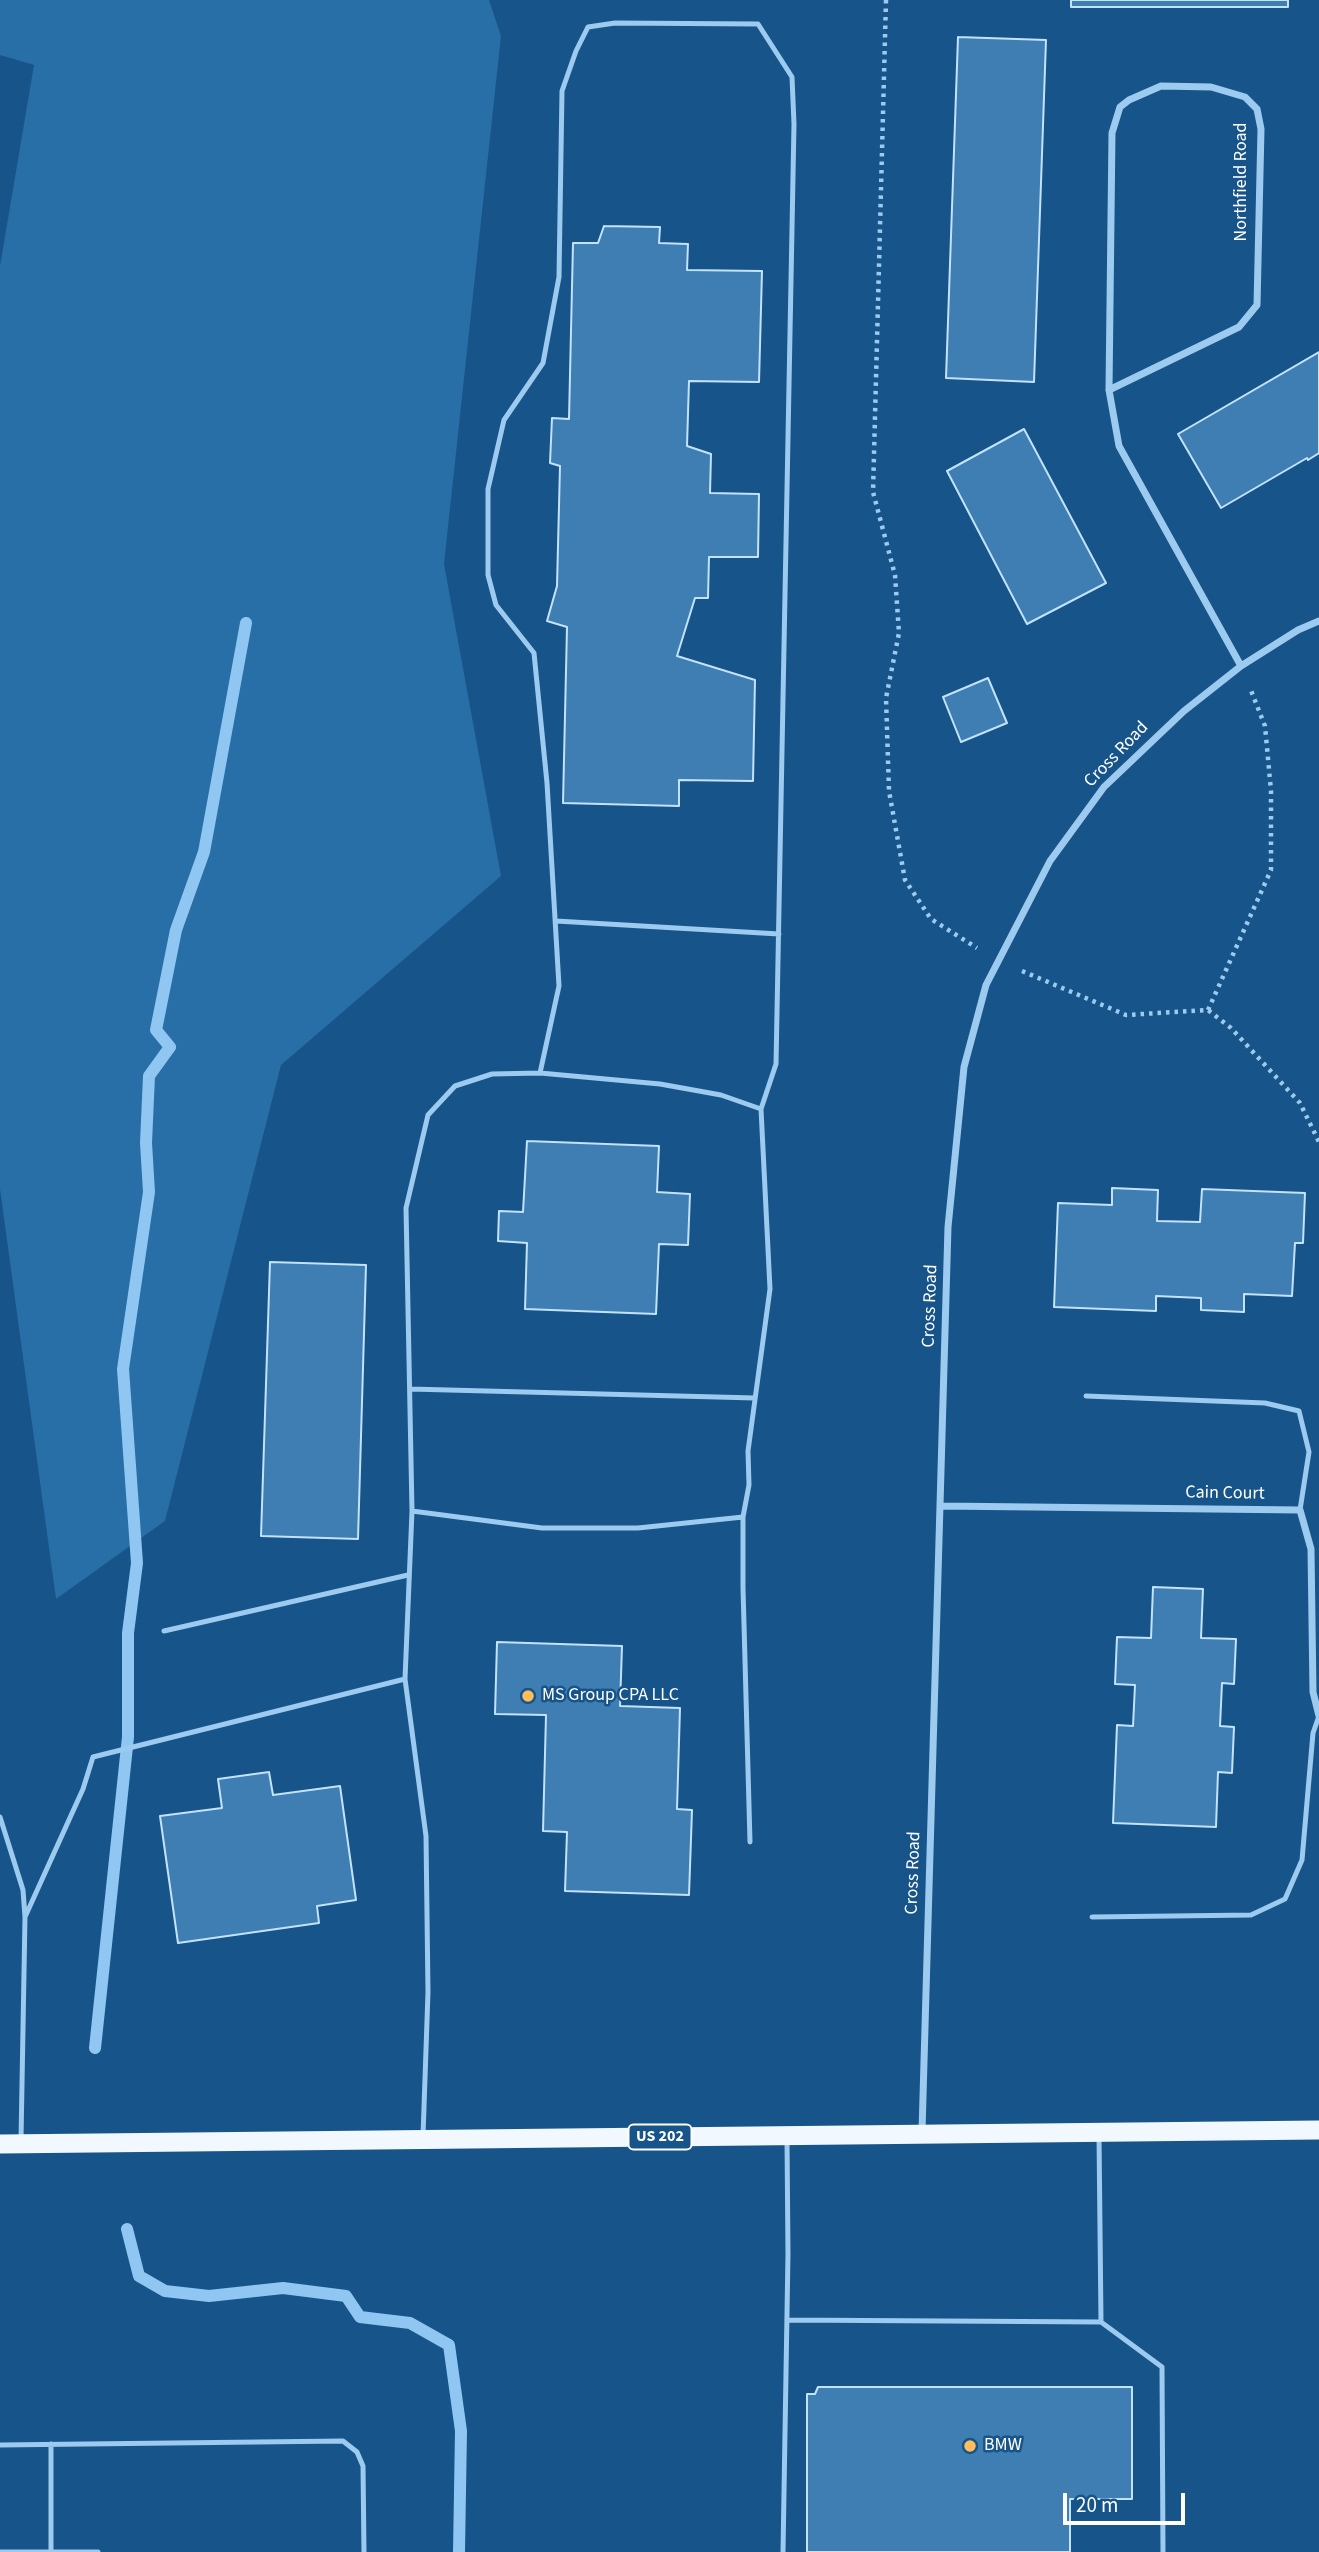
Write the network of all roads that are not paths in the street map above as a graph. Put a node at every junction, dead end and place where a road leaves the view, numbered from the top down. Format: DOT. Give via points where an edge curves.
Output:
graph roads {
  1 [pos="1109,390"];
  2 [pos="1319,621"];
  3 [pos="1241,666"];
  4 [pos="556,921"];
  5 [pos="779,934"];
  6 [pos="540,1073"];
  7 [pos="761,1109"];
  8 [pos="410,1390"];
  9 [pos="1086,1396"];
  10 [pos="755,1398"];
  11 [pos="941,1506"];
  12 [pos="1300,1510"];
  13 [pos="412,1511"];
  14 [pos="743,1517"];
  15 [pos="408,1575"];
  16 [pos="164,1631"];
  17 [pos="405,1679"];
  18 [pos="1319,1716"];
  19 [pos="0,1818"];
  20 [pos="750,1842"];
  21 [pos="25,1917"];
  22 [pos="1092,1917"];
  23 [pos="1319,2130"];
  24 [pos="1099,2132"];
  25 [pos="922,2135"];
  26 [pos="787,2136"];
  27 [pos="423,2139"];
  28 [pos="0,2144"];
  29 [pos="20,2144"];
  30 [pos="787,2320"];
  31 [pos="1101,2322"];
  32 [pos="51,2444"];
  33 [pos="0,2445"];
  34 [pos="0,2552"];
  35 [pos="51,2552"];
  36 [pos="98,2552"];
  37 [pos="364,2552"];
  38 [pos="783,2552"];
  39 [pos="1163,2552"];
  1 -- 1 [label="street, Northfield Road" via="1239,327 1257,305 1261,130 1257,108 1245,97 1211,87 1161,86 1120,107 1112,133"];
  1 -- 3 [label="street, Northfield Road" via="1119,446"];
  2 -- 3 [label="street, Cross Road"];
  3 -- 11 [label="street, Cross Road" via="1184,711 1104,787 1050,861 986,985 964,1067 948,1227"];
  4 -- 5 [label="lane"];
  4 -- 5 [label="lane" via="534,653 496,605 488,575 488,489 504,420 543,363 559,277 562,91 588,27 615,23 758,24 792,77 794,138"];
  4 -- 6 [label="lane" via="559,986"];
  5 -- 7 [label="lane" via="776,1065"];
  6 -- 7 [label="lane" via="660,1084 721,1095"];
  6 -- 8 [label="lane" via="492,1074 455,1086 428,1115 406,1208"];
  7 -- 10 [label="lane" via="770,1289"];
  8 -- 10 [label="lane"];
  8 -- 13 [label="lane"];
  9 -- 12 [label="lane" via="1265,1404 1299,1411 1309,1452"];
  10 -- 14 [label="lane"];
  11 -- 12 [label="street, Cain Court"];
  11 -- 25 [label="street, Cross Road"];
  12 -- 18 [label="street" via="1311,1549 1313,1692"];
  13 -- 14 [label="lane" via="542,1528 638,1528"];
  13 -- 15 [label="lane"];
  14 -- 20 [label="lane"];
  15 -- 16 [label="lane"];
  15 -- 17 [label="lane"];
  17 -- 21 [label="lane" via="93,1756 83,1789"];
  17 -- 27 [label="lane" via="426,1836 428,1992"];
  18 -- 22 [label="lane" via="1313,1733 1302,1860 1285,1899 1251,1915"];
  19 -- 21 [label="lane" via="23,1890"];
  21 -- 29 [label="lane"];
  23 -- 24 [label="highway, US 202"];
  24 -- 25 [label="highway, US 202"];
  24 -- 31 [label="lane"];
  25 -- 26 [label="highway, US 202"];
  26 -- 27 [label="highway, US 202"];
  26 -- 30 [label="lane"];
  27 -- 29 [label="highway, US 202"];
  28 -- 29 [label="highway, US 202"];
  30 -- 31 [label="lane"];
  30 -- 38 [label="lane"];
  31 -- 39 [label="lane" via="1162,2367"];
  32 -- 33 [label="lane"];
  32 -- 35 [label="lane"];
  32 -- 37 [label="lane" via="343,2441 357,2452 363,2466"];
  34 -- 35 [label="lane"];
  35 -- 36 [label="lane"];
}
